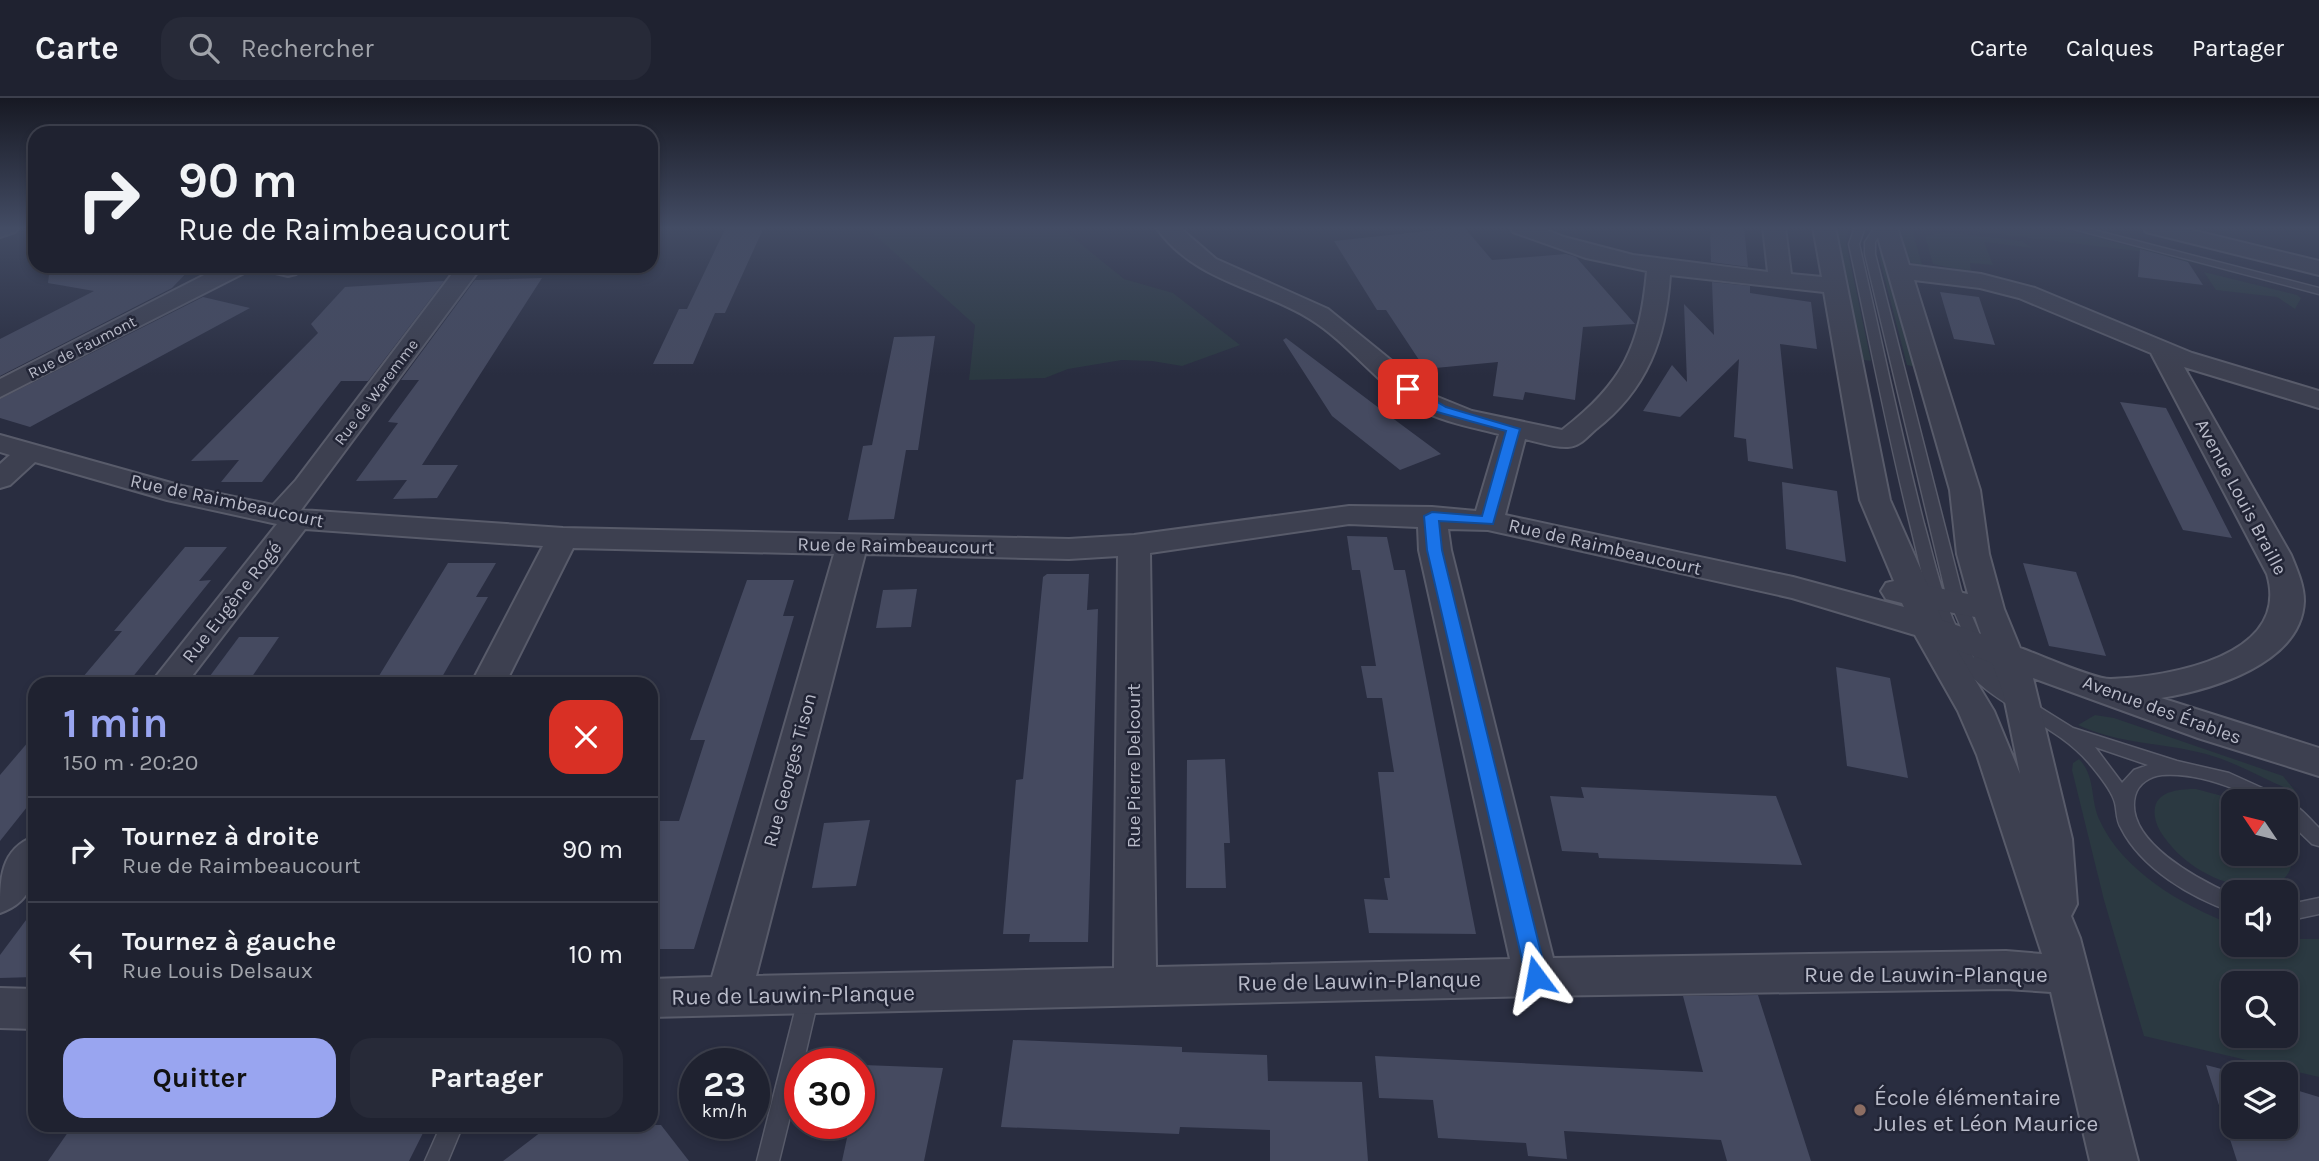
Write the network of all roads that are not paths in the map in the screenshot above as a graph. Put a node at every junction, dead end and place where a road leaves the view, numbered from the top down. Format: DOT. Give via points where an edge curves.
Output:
graph roads {
  1 [pos="219,277"];
  2 [pos="462,277"];
  3 [pos="1237,277"];
  4 [pos="1658,277"];
  5 [pos="1759,277"];
  6 [pos="1833,277"];
  7 [pos="1861,277"];
  8 [pos="1875,277"];
  9 [pos="1900,277"];
  10 [pos="1936,277"];
  11 [pos="2273,277"];
  12 [pos="2276,277"];
  13 [pos="1780,279"];
  14 [pos="1835,286"];
  15 [pos="2319,288"];
  16 [pos="2161,348"];
  17 [pos="0,389"];
  18 [pos="2319,400"];
  19 [pos="1514,429"];
  20 [pos="0,443"];
  21 [pos="30,452"];
  22 [pos="0,479"];
  23 [pos="1432,516"];
  24 [pos="288,517"];
  25 [pos="1488,521"];
  26 [pos="563,538"];
  27 [pos="852,545"];
  28 [pos="1134,545"];
  29 [pos="1950,615"];
  30 [pos="2006,654"];
  31 [pos="172,677"];
  32 [pos="492,677"];
  33 [pos="2102,689"];
  34 [pos="2024,705"];
  35 [pos="2057,726"];
  36 [pos="2319,762"];
  37 [pos="2179,768"];
  38 [pos="2249,789"];
  39 [pos="2124,802"];
  40 [pos="2298,819"];
  41 [pos="2319,839"];
  42 [pos="28,861"];
  43 [pos="0,896"];
  44 [pos="2221,899"];
  45 [pos="2319,906"];
  46 [pos="2298,912"];
  47 [pos="2064,957"];
  48 [pos="1536,977"];
  49 [pos="1135,987"];
  50 [pos="729,995"];
  51 [pos="809,995"];
  52 [pos="658,998"];
  53 [pos="0,1008"];
  54 [pos="28,1009"];
  55 [pos="449,1132"];
  56 [pos="436,1161"];
  57 [pos="768,1161"];
  58 [pos="2114,1161"];
  1 -- 17 [label="street, Rue de Faumont"];
  2 -- 24 [label="street, Rue de Waremme" via="306,486"];
  3 -- 19 [label="street" via="1330,321 1426,401 1463,417"];
  4 -- 19 [label="street" via="1651,338 1636,371 1605,410 1567,439"];
  5 -- 13 [label="street"];
  6 -- 14 [label="street"];
  7 -- 29 [label="lane" via="1909,494"];
  8 -- 29 [label="lane"];
  9 -- 29 [label="street" via="1965,490 1973,554"];
  10 -- 16 [label="street" via="2012,288"];
  11 -- 15 [label="lane"];
  12 -- 15 [label="lane"];
  13 -- 14 [label="street"];
  14 -- 29 [label="street" via="1880,514"];
  16 -- 18 [label="street"];
  16 -- 33 [label="street, Avenue Louis Braille" via="2275,555 2287,589 2287,604 2284,618 2265,643 2221,669 2164,686"];
  19 -- 25 [label="street"];
  20 -- 21 [label="street, Rue de Raimbeaucourt"];
  21 -- 22 [label="street"];
  21 -- 24 [label="street, Rue de Raimbeaucourt" via="177,494"];
  23 -- 25 [label="street, Rue de Raimbeaucourt"];
  23 -- 28 [label="street, Rue de Raimbeaucourt" via="1349,514"];
  23 -- 48 [label="street" via="1435,550"];
  24 -- 26 [label="street, Rue de Raimbeaucourt" via="412,531"];
  24 -- 31 [label="street, Rue Eugène Rogé"];
  25 -- 29 [label="street, Rue de Raimbeaucourt" via="1793,588"];
  26 -- 27 [label="street, Rue de Raimbeaucourt"];
  26 -- 32 [label="street"];
  27 -- 28 [label="street, Rue de Raimbeaucourt" via="1069,549"];
  27 -- 50 [label="street, Rue Georges Tison"];
  28 -- 49 [label="street, Rue Pierre Delcourt"];
  29 -- 30 [label="street, Rue de Raimbeaucourt"];
  29 -- 34 [label="lane" via="1963,656 1978,673"];
  29 -- 47 [label="street" via="1965,692 1995,755"];
  30 -- 33 [label="street, Avenue des Érables"];
  30 -- 34 [label="street"];
  33 -- 36 [label="street, Avenue des Érables"];
  34 -- 35 [label="lane"];
  34 -- 47 [label="street" via="2052,839"];
  35 -- 37 [label="lane"];
  35 -- 39 [label="lane" via="2089,752"];
  37 -- 38 [label="lane" via="2227,778"];
  37 -- 39 [label="lane" via="2154,770 2136,779"];
  39 -- 44 [label="lane" via="2128,822 2155,858"];
  40 -- 41 [label="lane"];
  42 -- 43 [label="street"];
  45 -- 46 [label="lane"];
  47 -- 48 [label="street, Rue de Lauwin-Planque" via="2006,970"];
  47 -- 58 [label="street"];
  48 -- 49 [label="street, Rue de Lauwin-Planque"];
  49 -- 51 [label="street, Rue de Lauwin-Planque"];
  50 -- 51 [label="street, Rue de Lauwin-Planque"];
  50 -- 52 [label="street, Rue de Lauwin-Planque"];
  51 -- 57 [label="lane"];
  53 -- 54 [label="street"];
  55 -- 56 [label="lane"];
}
